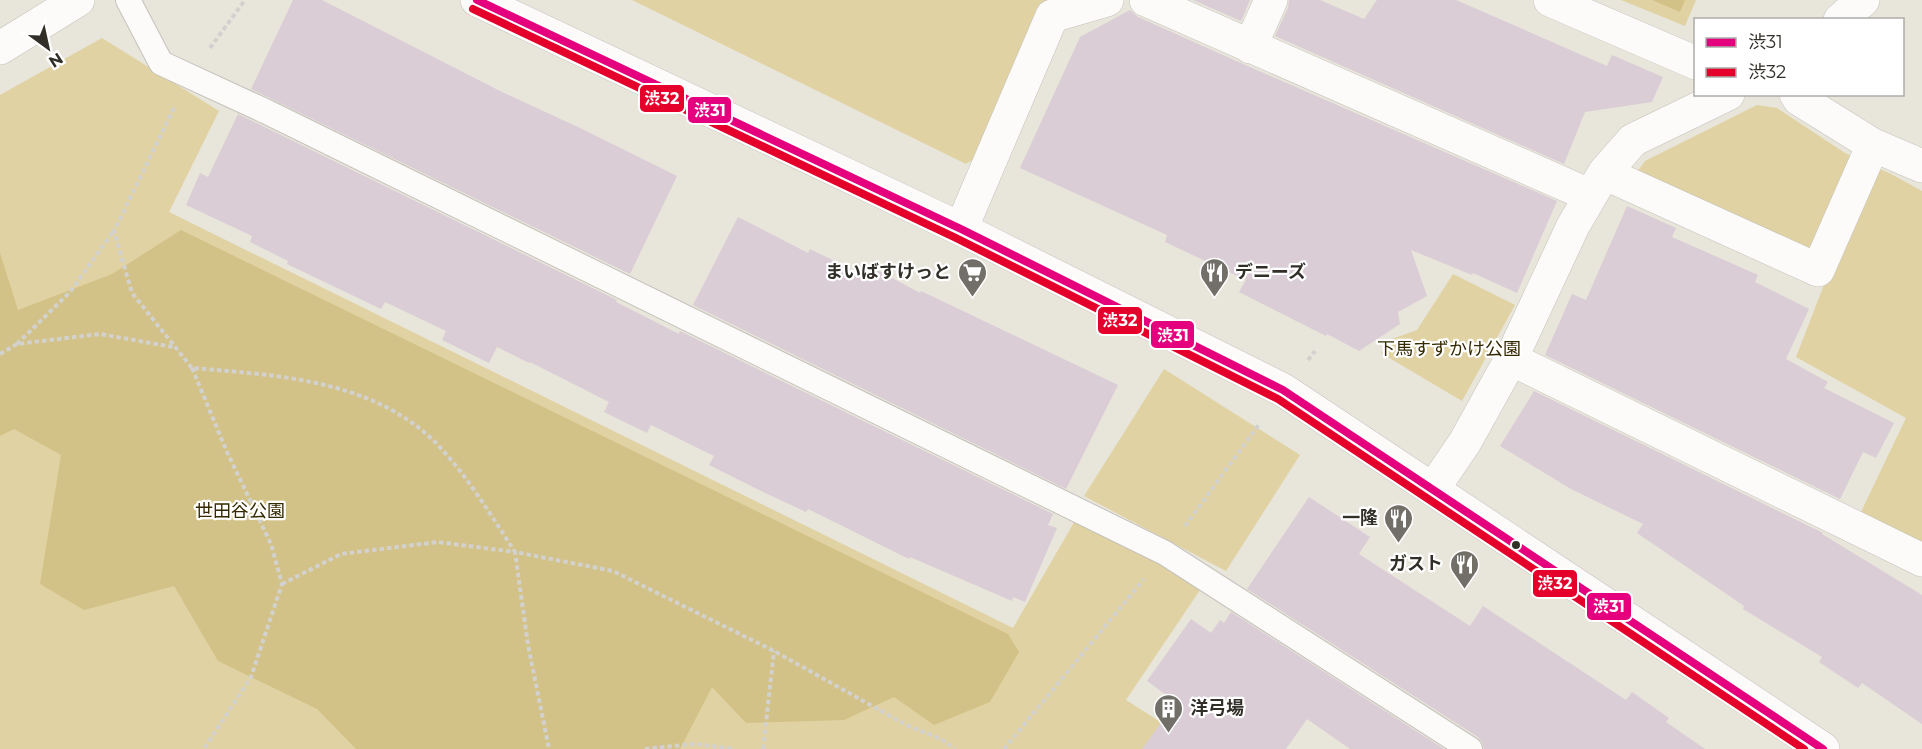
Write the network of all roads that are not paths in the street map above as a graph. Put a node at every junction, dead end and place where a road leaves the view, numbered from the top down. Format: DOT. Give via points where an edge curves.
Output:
graph roads {
  1 [pos="78,0"];
  2 [pos="128,0"];
  3 [pos="477,0"];
  4 [pos="1107,0"];
  5 [pos="1146,0"];
  6 [pos="1271,0"];
  7 [pos="1550,0"];
  8 [pos="1863,0"];
  9 [pos="1842,18"];
  10 [pos="1250,47"];
  11 [pos="0,48"];
  12 [pos="1694,63"];
  13 [pos="1724,96"];
  14 [pos="1797,96"];
  15 [pos="1873,145"];
  16 [pos="1922,166"];
  17 [pos="1596,184"];
  18 [pos="961,229"];
  19 [pos="1511,359"];
  20 [pos="1432,489"];
  21 [pos="1922,560"];
  22 [pos="1470,749"];
  23 [pos="1823,749"];
  1 -- 11 [label="street"];
  2 -- 22 [label="lane" via="161,63 1165,553"];
  3 -- 18 [label="street"];
  4 -- 18 [label="street" via="1052,16"];
  5 -- 10 [label="street"];
  6 -- 10 [label="street"];
  7 -- 12 [label="street"];
  8 -- 9 [label="street"];
  10 -- 17 [label="street"];
  13 -- 17 [label="street" via="1633,140"];
  14 -- 15 [label="street"];
  15 -- 16 [label="street"];
  15 -- 17 [label="street" via="1818,270"];
  17 -- 19 [label="street"];
  18 -- 20 [label="street" via="1282,390"];
  19 -- 20 [label="street" via="1465,442"];
  19 -- 21 [label="street"];
  20 -- 23 [label="street"];
}
